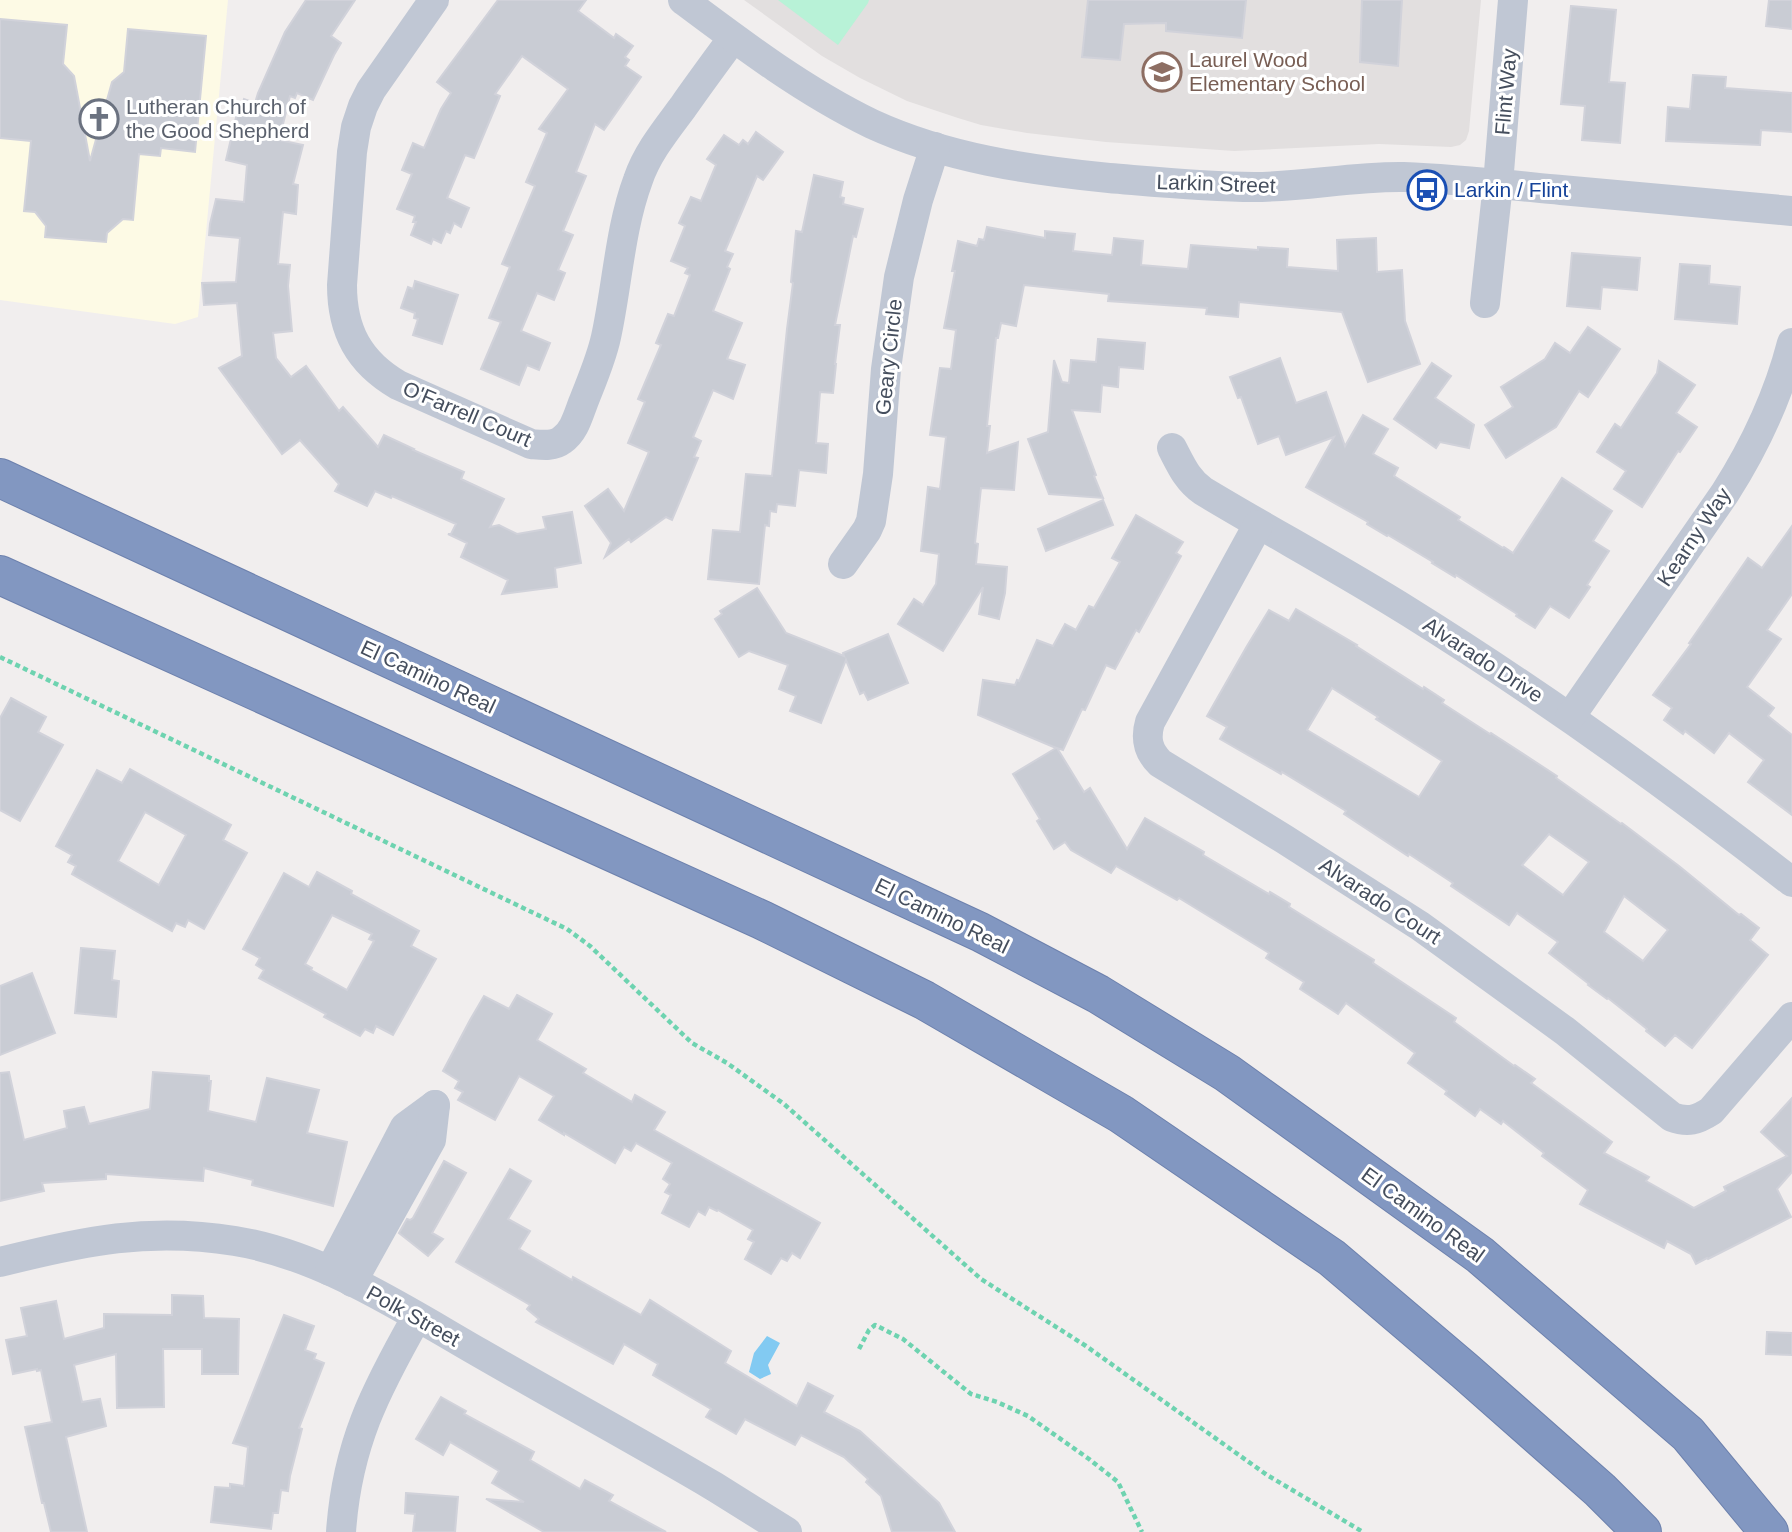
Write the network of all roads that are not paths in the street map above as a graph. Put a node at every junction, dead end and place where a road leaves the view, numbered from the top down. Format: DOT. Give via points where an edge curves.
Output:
graph roads {
  1 [pos="435,0"];
  2 [pos="683,0"];
  3 [pos="1513,0"];
  4 [pos="733,38"];
  5 [pos="935,146"];
  6 [pos="1498,184"];
  7 [pos="1792,211"];
  8 [pos="1485,303"];
  9 [pos="1792,343"];
  10 [pos="1172,449"];
  11 [pos="0,478"];
  12 [pos="1258,524"];
  13 [pos="843,564"];
  14 [pos="0,575"];
  15 [pos="1570,717"];
  16 [pos="1792,882"];
  17 [pos="1792,1017"];
  18 [pos="0,1262"];
  19 [pos="341,1276"];
  20 [pos="417,1317"];
  21 [pos="1465,1371"];
  22 [pos="1688,1434"];
  23 [pos="1792,1521"];
  24 [pos="341,1532"];
  25 [pos="787,1532"];
  26 [pos="1603,1532"];
  27 [pos="1642,1532"];
  28 [pos="1769,1532"];
  1 -- 4 [label="street, O'Farrell Court" via="371,90 356,127 342,285 345,317 357,347 382,375 531,444 557,444 575,424 606,338 638,179 662,135"];
  2 -- 4 [label="street, Larkin Street"];
  3 -- 6 [label="street, Flint Way"];
  4 -- 5 [label="street, Larkin Street" via="848,112"];
  5 -- 6 [label="street, Larkin Street" via="1007,165 1164,183 1277,187 1403,177"];
  5 -- 13 [label="street, Geary Circle" via="898,277 871,521"];
  6 -- 7 [label="street, Larkin Street"];
  6 -- 8 [label="street, Flint Way"];
  9 -- 15 [label="street, Kearny Way" via="1780,386 1743,465"];
  10 -- 12 [label="street, Alvarado Drive" via="1192,483"];
  11 -- 22 [label="highway, El Camino Real" via="980,932 1098,994 1227,1073 1480,1255"];
  12 -- 15 [label="street, Alvarado Drive" via="1409,612"];
  12 -- 17 [label="street, Alvarado Court" via="1150,722 1147,741 1160,764 1420,926 1565,1031 1672,1117 1693,1120 1712,1111"];
  14 -- 21 [label="highway" via="762,920 924,1000 1121,1114 1332,1258"];
  15 -- 16 [label="street, Alvarado Drive"];
  18 -- 19 [label="street, Polk Street" via="110,1238 176,1235 239,1242"];
  19 -- 19 [label="street" via="431,1140 435,1105 405,1127"];
  19 -- 20 [label="street, Polk Street"];
  20 -- 24 [label="street" via="361,1430 349,1472"];
  20 -- 25 [label="street, Polk Street"];
  21 -- 26 [label="highway"];
  21 -- 27 [label="highway"];
  22 -- 23 [label="highway"];
  22 -- 28 [label="highway, El Camino Real"];
}
